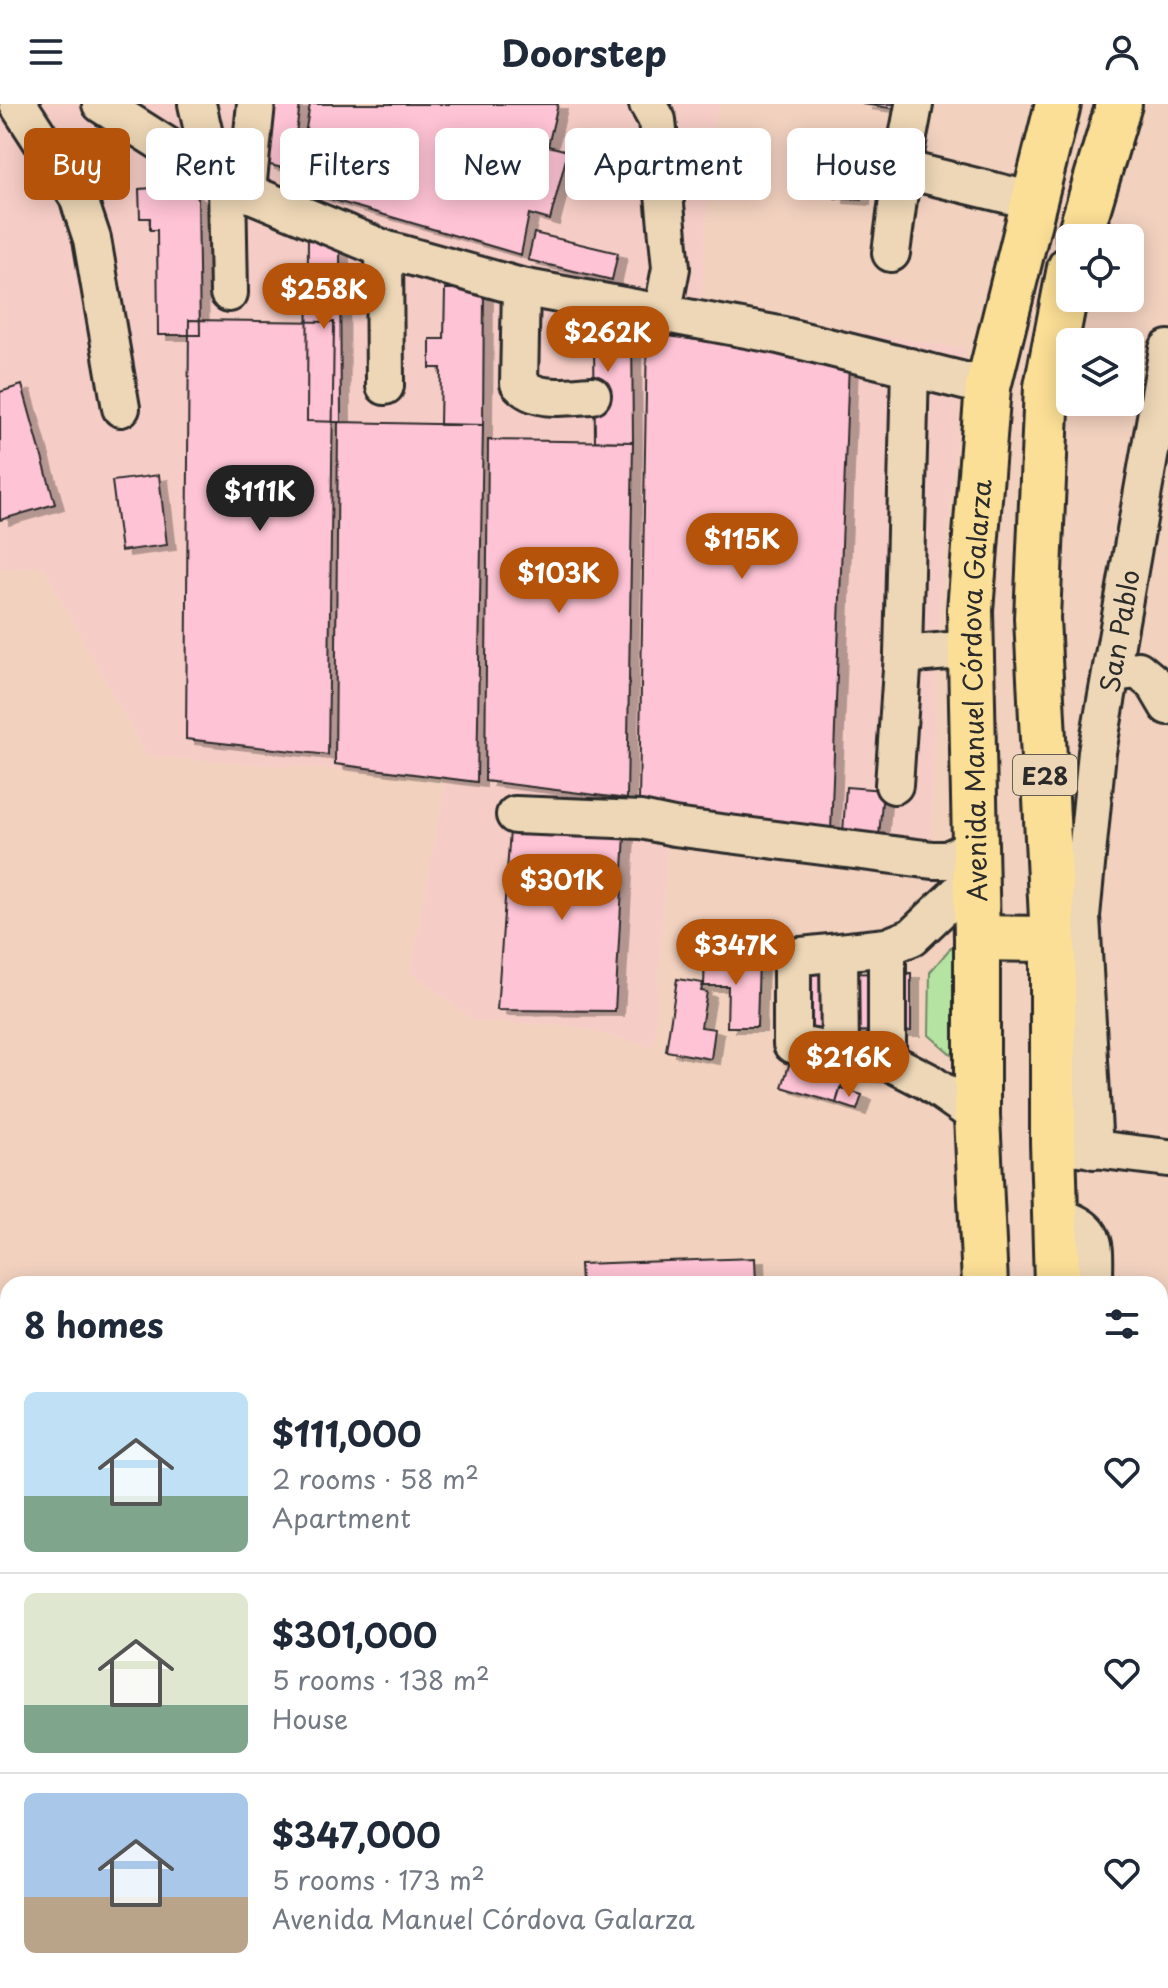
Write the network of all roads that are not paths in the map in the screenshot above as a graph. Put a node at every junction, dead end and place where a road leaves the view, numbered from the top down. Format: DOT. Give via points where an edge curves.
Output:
graph roads {
  1 [pos="18,104"];
  2 [pos="101,104"];
  3 [pos="197,104"];
  4 [pos="256,104"];
  5 [pos="648,104"];
  6 [pos="1058,104"];
  7 [pos="1119,104"];
  8 [pos="914,105"];
  9 [pos="207,128"];
  10 [pos="248,128"];
  11 [pos="910,128"];
  12 [pos="146,132"];
  13 [pos="925,175"];
  14 [pos="264,198"];
  15 [pos="229,200"];
  16 [pos="898,200"];
  17 [pos="1034,201"];
  18 [pos="1083,224"];
  19 [pos="384,249"];
  20 [pos="891,253"];
  21 [pos="521,287"];
  22 [pos="229,293"];
  23 [pos="1061,312"];
  24 [pos="662,315"];
  25 [pos="1168,349"];
  26 [pos="910,367"];
  27 [pos="385,386"];
  28 [pos="988,387"];
  29 [pos="592,395"];
  30 [pos="121,408"];
  31 [pos="971,649"];
  32 [pos="903,655"];
  33 [pos="1113,673"];
  34 [pos="1168,706"];
  35 [pos="894,785"];
  36 [pos="515,815"];
  37 [pos="974,863"];
  38 [pos="1067,928"];
  39 [pos="977,938"];
  40 [pos="887,947"];
  41 [pos="839,954"];
  42 [pos="840,1053"];
  43 [pos="887,1062"];
  44 [pos="977,1116"];
  45 [pos="1073,1146"];
  46 [pos="1168,1158"];
  47 [pos="1055,1215"];
  48 [pos="985,1276"];
  49 [pos="1057,1276"];
  50 [pos="1094,1276"];
  1 -- 30 [label="street" via="78,197 92,239"];
  2 -- 12 [label="street"];
  3 -- 9 [label="street"];
  4 -- 10 [label="street"];
  5 -- 24 [label="street" via="657,120 671,268"];
  6 -- 17 [label="main road, Avenida Manuel Córdova Galarza"];
  7 -- 18 [label="main road"];
  8 -- 11 [label="street"];
  13 -- 17 [label="street"];
  14 -- 19 [label="street"];
  15 -- 22 [label="street"];
  16 -- 20 [label="street"];
  17 -- 28 [label="main road, Avenida Manuel Córdova Galarza"];
  19 -- 21 [label="street"];
  19 -- 27 [label="street"];
  21 -- 24 [label="street"];
  21 -- 29 [label="street" via="519,383 539,396"];
  23 -- 38 [label="main road, E28" via="1047,387 1037,618"];
  24 -- 26 [label="street" via="779,335"];
  25 -- 33 [label="street, San Pablo"];
  26 -- 28 [label="street"];
  26 -- 32 [label="street"];
  28 -- 31 [label="main road, Avenida Manuel Córdova Galarza"];
  31 -- 32 [label="street"];
  31 -- 37 [label="main road, Avenida Manuel Córdova Galarza"];
  32 -- 35 [label="street"];
  33 -- 34 [label="street" via="1138,670 1155,684"];
  33 -- 38 [label="street, San Pablo"];
  36 -- 37 [label="street" via="641,820"];
  37 -- 39 [label="main road, Avenida Manuel Córdova Galarza"];
  37 -- 40 [label="street" via="912,937"];
  38 -- 39 [label="main road"];
  38 -- 45 [label="main road, E28"];
  39 -- 44 [label="main road, Avenida Manuel Córdova Galarza"];
  40 -- 41 [label="street"];
  40 -- 43 [label="street"];
  41 -- 42 [label="street"];
  41 -- 42 [label="street" via="792,957 792,1044"];
  42 -- 43 [label="street" via="854,1060"];
  43 -- 44 [label="street" via="927,1081"];
  44 -- 48 [label="main road, Avenida Manuel Córdova Galarza"];
  45 -- 46 [label="street"];
  45 -- 47 [label="main road, E28"];
  47 -- 49 [label="main road, E28"];
  47 -- 50 [label="street" via="1082,1224 1090,1233"];
}
